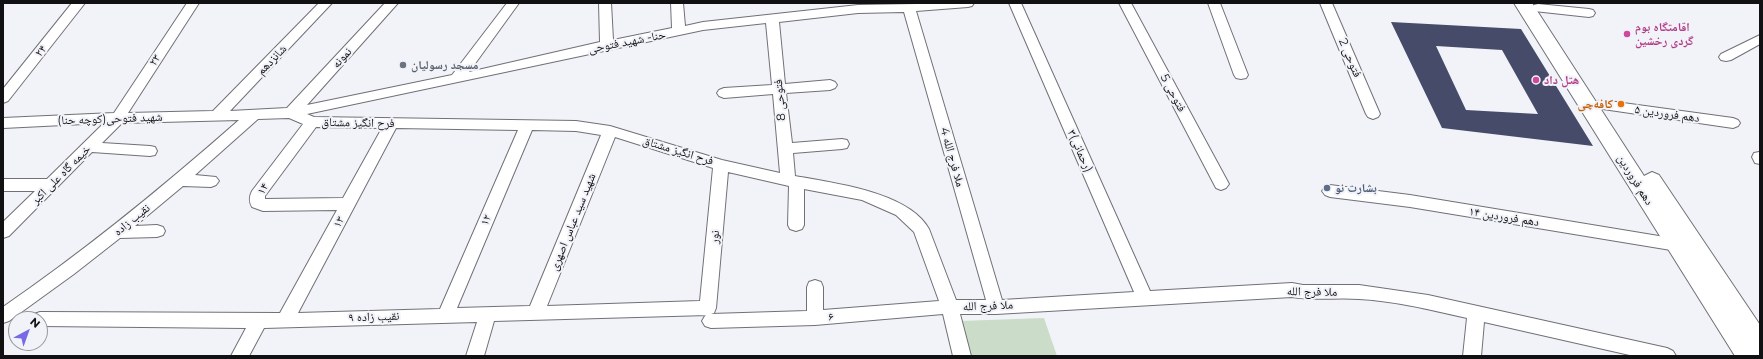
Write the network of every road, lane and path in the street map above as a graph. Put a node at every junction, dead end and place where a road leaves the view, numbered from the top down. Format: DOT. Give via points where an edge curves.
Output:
graph roads {
  1 [pos="79,3"];
  2 [pos="193,3"];
  3 [pos="326,3"];
  4 [pos="392,3"];
  5 [pos="513,3"];
  6 [pos="605,3"];
  7 [pos="677,3"];
  8 [pos="968,3"];
  9 [pos="1015,3"];
  10 [pos="1125,3"];
  11 [pos="1214,3"];
  12 [pos="1326,3"];
  13 [pos="1532,5"];
  14 [pos="858,6"];
  15 [pos="909,8"];
  16 [pos="1589,13"];
  17 [pos="772,19"];
  18 [pos="679,32"];
  19 [pos="1760,39"];
  20 [pos="607,45"];
  21 [pos="1726,57"];
  22 [pos="1241,75"];
  23 [pos="456,79"];
  24 [pos="830,85"];
  25 [pos="778,88"];
  26 [pos="724,93"];
  27 [pos="3,98"];
  28 [pos="1601,105"];
  29 [pos="291,113"];
  30 [pos="1373,114"];
  31 [pos="254,115"];
  32 [pos="217,116"];
  33 [pos="118,118"];
  34 [pos="312,122"];
  35 [pos="392,123"];
  36 [pos="1734,123"];
  37 [pos="3,124"];
  38 [pos="527,125"];
  39 [pos="610,131"];
  40 [pos="842,144"];
  41 [pos="89,147"];
  42 [pos="784,149"];
  43 [pos="150,151"];
  44 [pos="721,165"];
  45 [pos="181,180"];
  46 [pos="211,181"];
  47 [pos="792,181"];
  48 [pos="1221,184"];
  49 [pos="3,185"];
  50 [pos="51,185"];
  51 [pos="1330,191"];
  52 [pos="348,204"];
  53 [pos="796,225"];
  54 [pos="157,231"];
  55 [pos="3,232"];
  56 [pos="118,232"];
  57 [pos="1677,245"];
  58 [pos="815,286"];
  59 [pos="1146,298"];
  60 [pos="950,307"];
  61 [pos="996,307"];
  62 [pos="536,313"];
  63 [pos="488,314"];
  64 [pos="1476,314"];
  65 [pos="446,315"];
  66 [pos="710,315"];
  67 [pos="3,316"];
  68 [pos="815,318"];
  69 [pos="48,319"];
  70 [pos="285,320"];
  71 [pos="258,321"];
  72 [pos="1760,345"];
  73 [pos="240,356"];
  74 [pos="475,356"];
  75 [pos="962,356"];
  76 [pos="1472,356"];
  77 [pos="1667,356"];
  78 [pos="1748,356"];
  1 -- 27 [label="street, ۲۴"];
  2 -- 33 [label="street, ۲۳"];
  3 -- 32 [label="street, شانزدهم"];
  4 -- 29 [label="street, نمونه"];
  5 -- 23 [label="street"];
  6 -- 20 [label="street"];
  7 -- 18 [label="street"];
  8 -- 15 [label="street, حنا- شهید فتوحی"];
  9 -- 59 [label="street, ۳(رحمانی)"];
  10 -- 48 [label="street, فتوحی 5"];
  11 -- 22 [label="street"];
  12 -- 30 [label="street, فتوحی 2"];
  13 -- 16 [label="street"];
  13 -- 28 [label="main road, دهم فروردین"];
  13 -- 57 [label="main road, دهم فروردین"];
  14 -- 15 [label="street, حنا- شهید فتوحی"];
  14 -- 17 [label="street, حنا- شهید فتوحی"];
  15 -- 61 [label="street, 4 ملا فرج الله"];
  17 -- 18 [label="street, حنا- شهید فتوحی" via="703,26"];
  17 -- 25 [label="street, فتوحی 8"];
  18 -- 20 [label="street, حنا- شهید فتوحی"];
  19 -- 21 [label="street"];
  20 -- 23 [label="street, حنا- شهید فتوحی"];
  23 -- 29 [label="street, حنا- شهید فتوحی"];
  24 -- 25 [label="street"];
  25 -- 26 [label="street"];
  25 -- 42 [label="street, فتوحی 8"];
  28 -- 36 [label="street, دهم فروردین ۵"];
  28 -- 72 [label="main road, دهم فروردین"];
  29 -- 31 [label="street, حنا- شهید فتوحی"];
  29 -- 34 [label="street, فرح انگیز مشتاق"];
  31 -- 32 [label="street, (کوچه حنا)شهید فتوحی"];
  31 -- 45 [label="street, نقیب زاده"];
  32 -- 33 [label="street, (کوچه حنا)شهید فتوحی"];
  33 -- 37 [label="street, (کوچه حنا)شهید فتوحی"];
  33 -- 41 [label="street, خیمه گاه علی اکبر"];
  34 -- 35 [label="street, فرح انگیز مشتاق"];
  34 -- 52 [label="street, ۱۴" via="257,195 257,202 263,205"];
  35 -- 38 [label="street, فرح انگیز مشتاق"];
  35 -- 52 [label="street, ۱۳"];
  38 -- 39 [label="street, فرح انگیز مشتاق" via="568,125"];
  38 -- 65 [label="street, ۱۲"];
  39 -- 44 [label="street, فرح انگیز مشتاق"];
  39 -- 62 [label="street, شهید سید عباس اصهری"];
  40 -- 42 [label="street"];
  41 -- 43 [label="street"];
  41 -- 50 [label="street, خیمه گاه علی اکبر"];
  42 -- 47 [label="street, فتوحی 8"];
  44 -- 47 [label="street, فرح انگیز مشتاق"];
  44 -- 66 [label="street, نور"];
  45 -- 46 [label="street"];
  45 -- 56 [label="street, نقیب زاده"];
  47 -- 53 [label="street, فتوحی 8"];
  47 -- 60 [label="street, فرح انگیز مشتاق" via="864,195 902,211 921,229"];
  49 -- 50 [label="street"];
  50 -- 55 [label="street, خیمه گاه علی اکبر"];
  51 -- 57 [label="street, دهم فروردین ۱۴" via="1410,201"];
  52 -- 70 [label="street, ۱۳"];
  54 -- 56 [label="street"];
  56 -- 67 [label="street, نقیب زاده"];
  57 -- 78 [label="main road, دهم فروردین"];
  58 -- 68 [label="street"];
  59 -- 61 [label="street, ملا فرج الله"];
  59 -- 64 [label="street, ملا فرج الله" via="1292,290 1359,292 1428,302"];
  60 -- 61 [label="street, ملا فرج الله"];
  60 -- 68 [label="street, ۶"];
  60 -- 75 [label="street, فرح انگیز مشتاق"];
  62 -- 63 [label="street, نقیب زاده ۹"];
  62 -- 66 [label="street, نقیب زاده ۹"];
  63 -- 65 [label="street, نقیب زاده ۹"];
  63 -- 74 [label="street"];
  64 -- 76 [label="street"];
  64 -- 77 [label="street, ملا فرج الله"];
  65 -- 70 [label="street, نقیب زاده ۹"];
  66 -- 68 [label="street, ۶"];
  69 -- 71 [label="street, نقیب زاده ۹"];
  70 -- 71 [label="street, نقیب زاده ۹"];
  71 -- 73 [label="street"];
}
